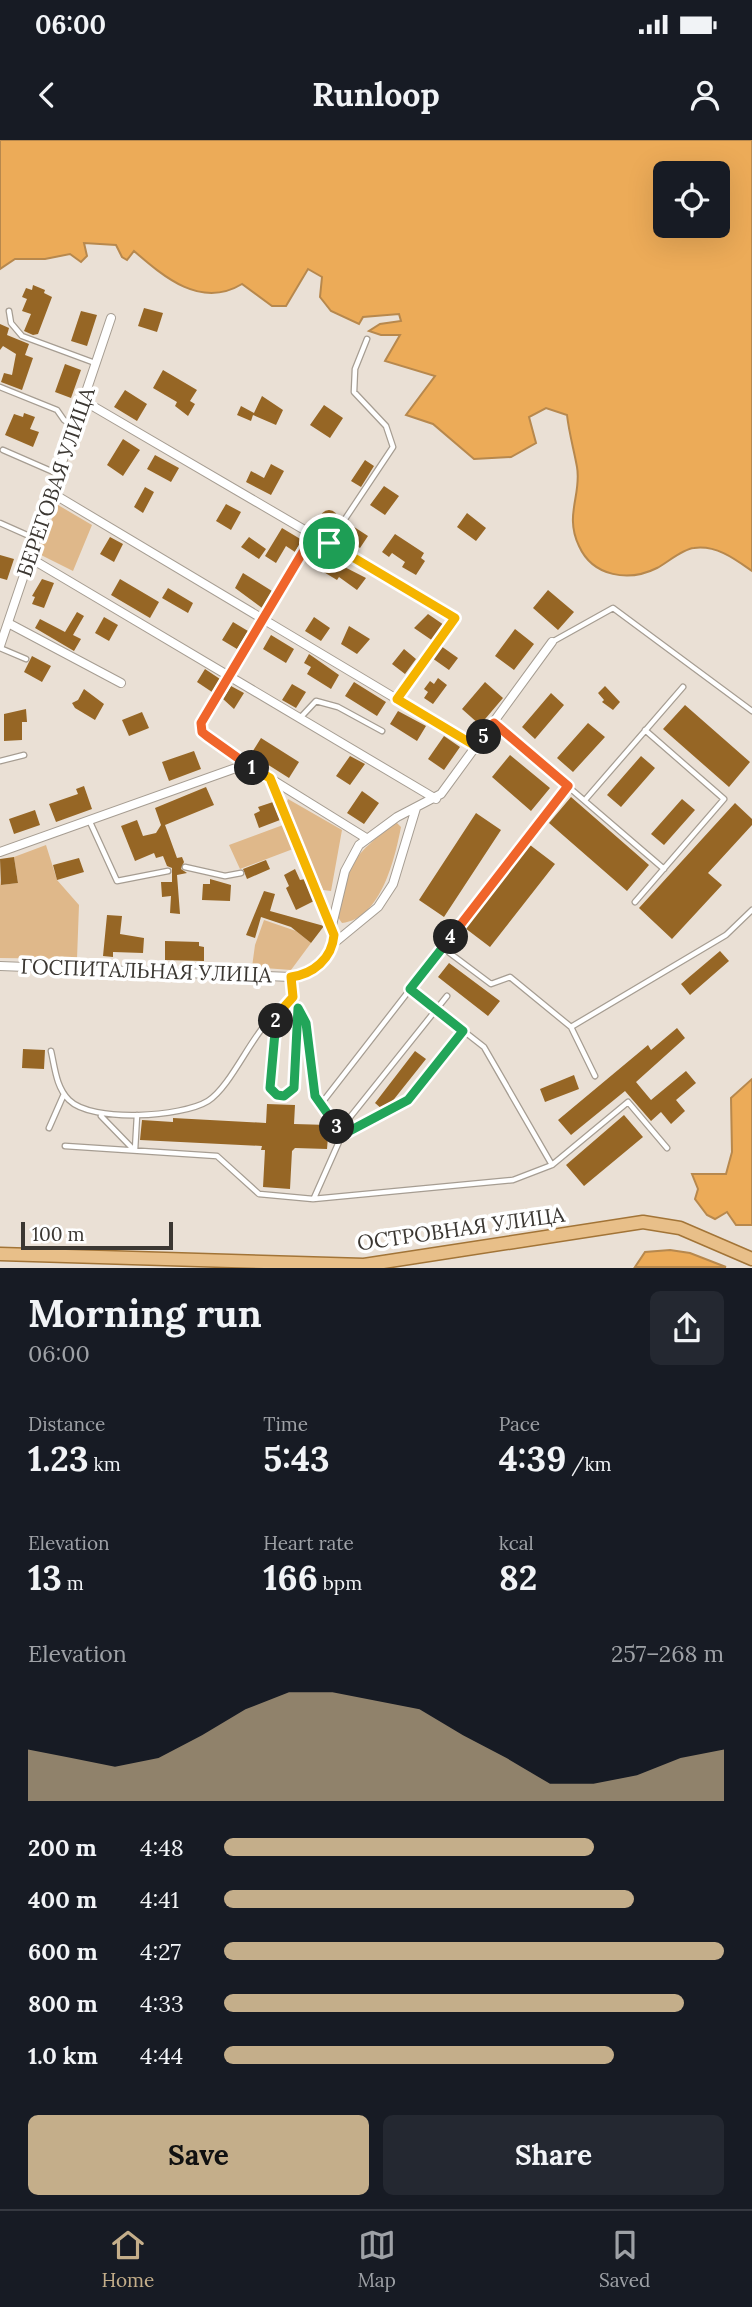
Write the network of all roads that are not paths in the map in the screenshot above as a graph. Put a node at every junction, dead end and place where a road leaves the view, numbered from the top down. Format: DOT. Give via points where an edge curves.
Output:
graph roads {
  1 [pos="9,311"];
  2 [pos="111,318"];
  3 [pos="367,338"];
  4 [pos="96,364"];
  5 [pos="0,387"];
  6 [pos="84,401"];
  7 [pos="75,426"];
  8 [pos="4,450"];
  9 [pos="59,475"];
  10 [pos="52,493"];
  11 [pos="0,523"];
  12 [pos="313,535"];
  13 [pos="36,540"];
  14 [pos="329,543"];
  15 [pos="30,558"];
  16 [pos="264,617"];
  17 [pos="455,618"];
  18 [pos="8,623"];
  19 [pos="552,642"];
  20 [pos="0,647"];
  21 [pos="26,659"];
  22 [pos="230,674"];
  23 [pos="121,683"];
  24 [pos="683,687"];
  25 [pos="397,699"];
  26 [pos="752,711"];
  27 [pos="301,717"];
  28 [pos="494,723"];
  29 [pos="645,730"];
  30 [pos="382,731"];
  31 [pos="477,747"];
  32 [pos="24,755"];
  33 [pos="0,761"];
  34 [pos="247,764"];
  35 [pos="270,778"];
  36 [pos="568,786"];
  37 [pos="436,799"];
  38 [pos="584,800"];
  39 [pos="416,808"];
  40 [pos="90,822"];
  41 [pos="366,838"];
  42 [pos="0,852"];
  43 [pos="186,867"];
  44 [pos="664,869"];
  45 [pos="168,871"];
  46 [pos="241,873"];
  47 [pos="635,902"];
  48 [pos="752,910"];
  49 [pos="332,925"];
  50 [pos="333,944"];
  51 [pos="443,948"];
  52 [pos="0,966"];
  53 [pos="291,977"];
  54 [pos="410,989"];
  55 [pos="447,996"];
  56 [pos="293,997"];
  57 [pos="298,1008"];
  58 [pos="436,1010"];
  59 [pos="277,1015"];
  60 [pos="572,1027"];
  61 [pos="463,1031"];
  62 [pos="51,1051"];
  63 [pos="595,1076"];
  64 [pos="64,1094"];
  65 [pos="321,1104"];
  66 [pos="137,1115"];
  67 [pos="101,1116"];
  68 [pos="49,1128"];
  69 [pos="342,1135"];
  70 [pos="65,1146"];
  71 [pos="667,1148"];
  72 [pos="135,1150"];
  73 [pos="552,1165"];
  74 [pos="313,1199"];
  75 [pos="0,1254"];
  76 [pos="749,1258"];
  1 -- 4 [label="lane" via="10,323 22,336"];
  2 -- 4 [label="street, БЕРЕГОВАЯ УЛИЦА"];
  3 -- 14 [label="lane" via="355,369 354,392 386,426 393,447"];
  4 -- 6 [label="street, БЕРЕГОВАЯ УЛИЦА"];
  5 -- 7 [label="lane" via="57,410"];
  6 -- 7 [label="street, БЕРЕГОВАЯ УЛИЦА"];
  6 -- 12 [label="street"];
  7 -- 9 [label="street, БЕРЕГОВАЯ УЛИЦА"];
  8 -- 9 [label="lane"];
  9 -- 10 [label="street, БЕРЕГОВАЯ УЛИЦА"];
  10 -- 13 [label="street, БЕРЕГОВАЯ УЛИЦА"];
  10 -- 16 [label="street"];
  11 -- 13 [label="lane"];
  12 -- 14 [label="street"];
  12 -- 16 [label="street"];
  13 -- 15 [label="street, БЕРЕГОВАЯ УЛИЦА"];
  14 -- 17 [label="street"];
  15 -- 18 [label="street, БЕРЕГОВАЯ УЛИЦА"];
  15 -- 22 [label="street"];
  16 -- 22 [label="street"];
  16 -- 25 [label="street"];
  17 -- 25 [label="lane"];
  18 -- 20 [label="street, БЕРЕГОВАЯ УЛИЦА"];
  18 -- 23 [label="street"];
  19 -- 26 [label="lane" via="613,608"];
  19 -- 28 [label="street"];
  20 -- 21 [label="lane"];
  22 -- 27 [label="street"];
  22 -- 34 [label="street" via="201,723 202,732"];
  24 -- 29 [label="lane"];
  25 -- 31 [label="street"];
  27 -- 30 [label="lane" via="317,701"];
  27 -- 37 [label="street"];
  28 -- 31 [label="street"];
  28 -- 36 [label="lane"];
  29 -- 38 [label="lane"];
  29 -- 44 [label="lane" via="724,799"];
  31 -- 37 [label="street"];
  32 -- 33 [label="lane"];
  34 -- 35 [label="street"];
  34 -- 40 [label="street"];
  35 -- 41 [label="street"];
  35 -- 49 [label="street"];
  36 -- 38 [label="lane"];
  36 -- 51 [label="lane"];
  37 -- 39 [label="street"];
  38 -- 44 [label="lane"];
  39 -- 41 [label="street"];
  39 -- 50 [label="street" via="393,884 377,907"];
  40 -- 42 [label="street"];
  40 -- 45 [label="lane" via="117,881"];
  41 -- 49 [label="street" via="345,871"];
  43 -- 46 [label="lane" via="225,876"];
  44 -- 47 [label="lane"];
  48 -- 60 [label="lane" via="726,935"];
  49 -- 50 [label="street"];
  50 -- 53 [label="street" via="327,957 309,973"];
  51 -- 54 [label="lane"];
  51 -- 60 [label="lane" via="491,984 510,977"];
  52 -- 53 [label="street, ГОСПИТАЛЬНАЯ УЛИЦА"];
  53 -- 56 [label="lane"];
  54 -- 58 [label="lane"];
  54 -- 65 [label="lane"];
  55 -- 58 [label="lane"];
  56 -- 57 [label="lane"];
  56 -- 59 [label="lane"];
  57 -- 59 [label="lane" via="294,1085 284,1096 275,1094 270,1086"];
  57 -- 65 [label="lane" via="306,1023 315,1096"];
  58 -- 61 [label="lane"];
  58 -- 69 [label="lane" via="347,1121"];
  59 -- 66 [label="lane" via="208,1101"];
  60 -- 63 [label="lane"];
  61 -- 69 [label="lane" via="408,1100"];
  61 -- 73 [label="lane" via="484,1047"];
  62 -- 64 [label="lane"];
  64 -- 67 [label="lane" via="83,1110"];
  64 -- 68 [label="lane"];
  65 -- 69 [label="lane"];
  66 -- 67 [label="lane"];
  66 -- 72 [label="lane"];
  67 -- 72 [label="lane"];
  69 -- 74 [label="lane"];
  70 -- 72 [label="lane"];
  71 -- 73 [label="lane" via="628,1102"];
  72 -- 74 [label="lane" via="217,1156 259,1194"];
  73 -- 74 [label="lane" via="513,1180"];
  75 -- 76 [label="main road, ОСТРОВНАЯ УЛИЦА" via="365,1265 643,1222 680,1228"];
}
